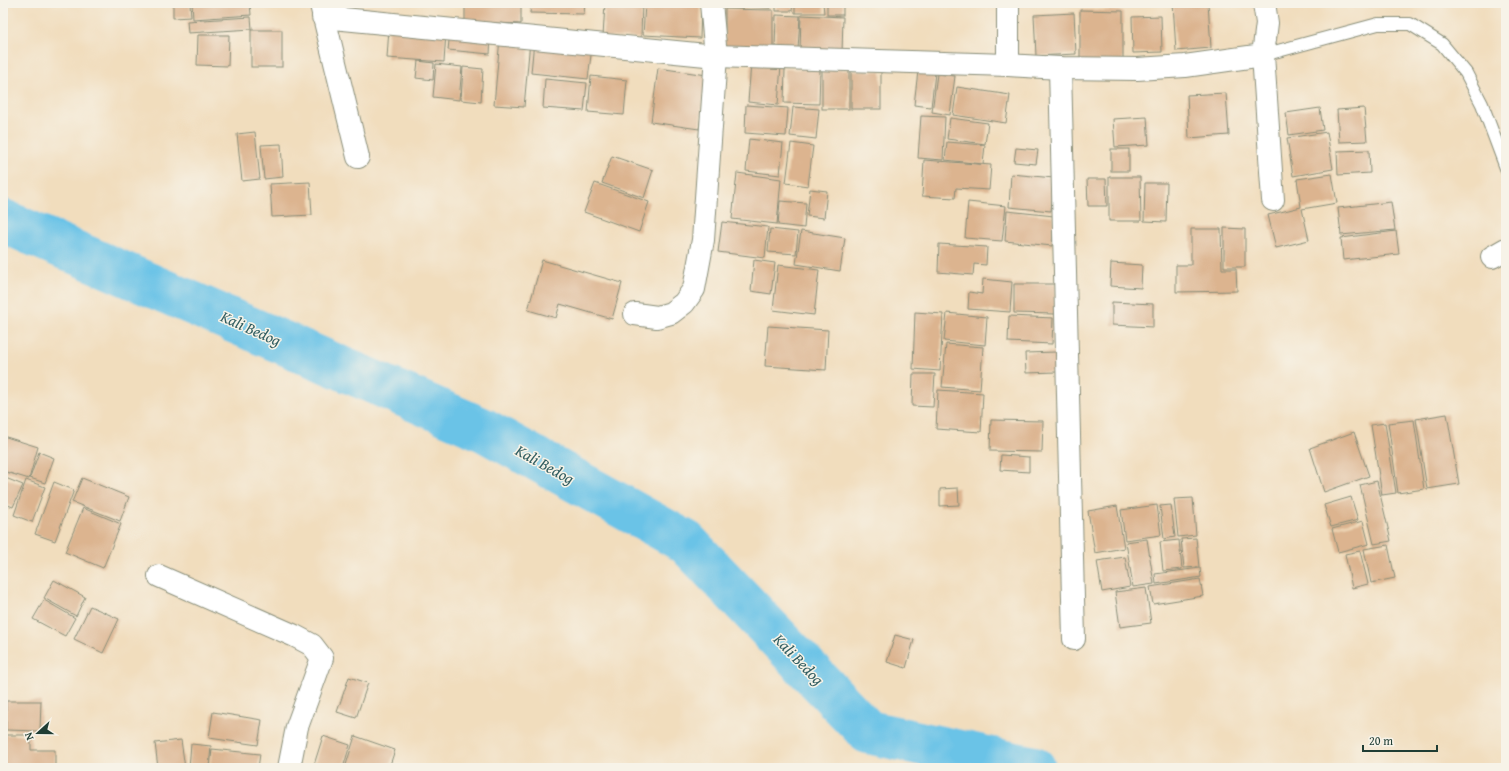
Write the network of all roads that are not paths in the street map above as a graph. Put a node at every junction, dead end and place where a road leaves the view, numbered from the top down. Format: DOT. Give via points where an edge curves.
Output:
graph roads {
  1 [pos="711,3"];
  2 [pos="1008,3"];
  3 [pos="1264,3"];
  4 [pos="322,10"];
  5 [pos="1263,55"];
  6 [pos="716,56"];
  7 [pos="1008,65"];
  8 [pos="1060,68"];
  9 [pos="358,157"];
  10 [pos="1506,168"];
  11 [pos="1273,200"];
  12 [pos="635,314"];
  13 [pos="158,576"];
  14 [pos="1074,639"];
  15 [pos="289,768"];
  1 -- 6 [label="street"];
  2 -- 7 [label="street"];
  3 -- 5 [label="street" via="1267,23"];
  4 -- 6 [label="street"];
  4 -- 9 [label="street"];
  5 -- 8 [label="street" via="1161,68"];
  5 -- 10 [label="lane" via="1378,24 1410,24 1442,44 1466,73 1482,104"];
  5 -- 11 [label="street"];
  6 -- 7 [label="street"];
  6 -- 12 [label="street" via="704,240 694,289 684,303 671,313 657,317"];
  7 -- 8 [label="street"];
  8 -- 14 [label="street"];
  13 -- 15 [label="street" via="295,636 312,645 322,658 297,727"];
}
